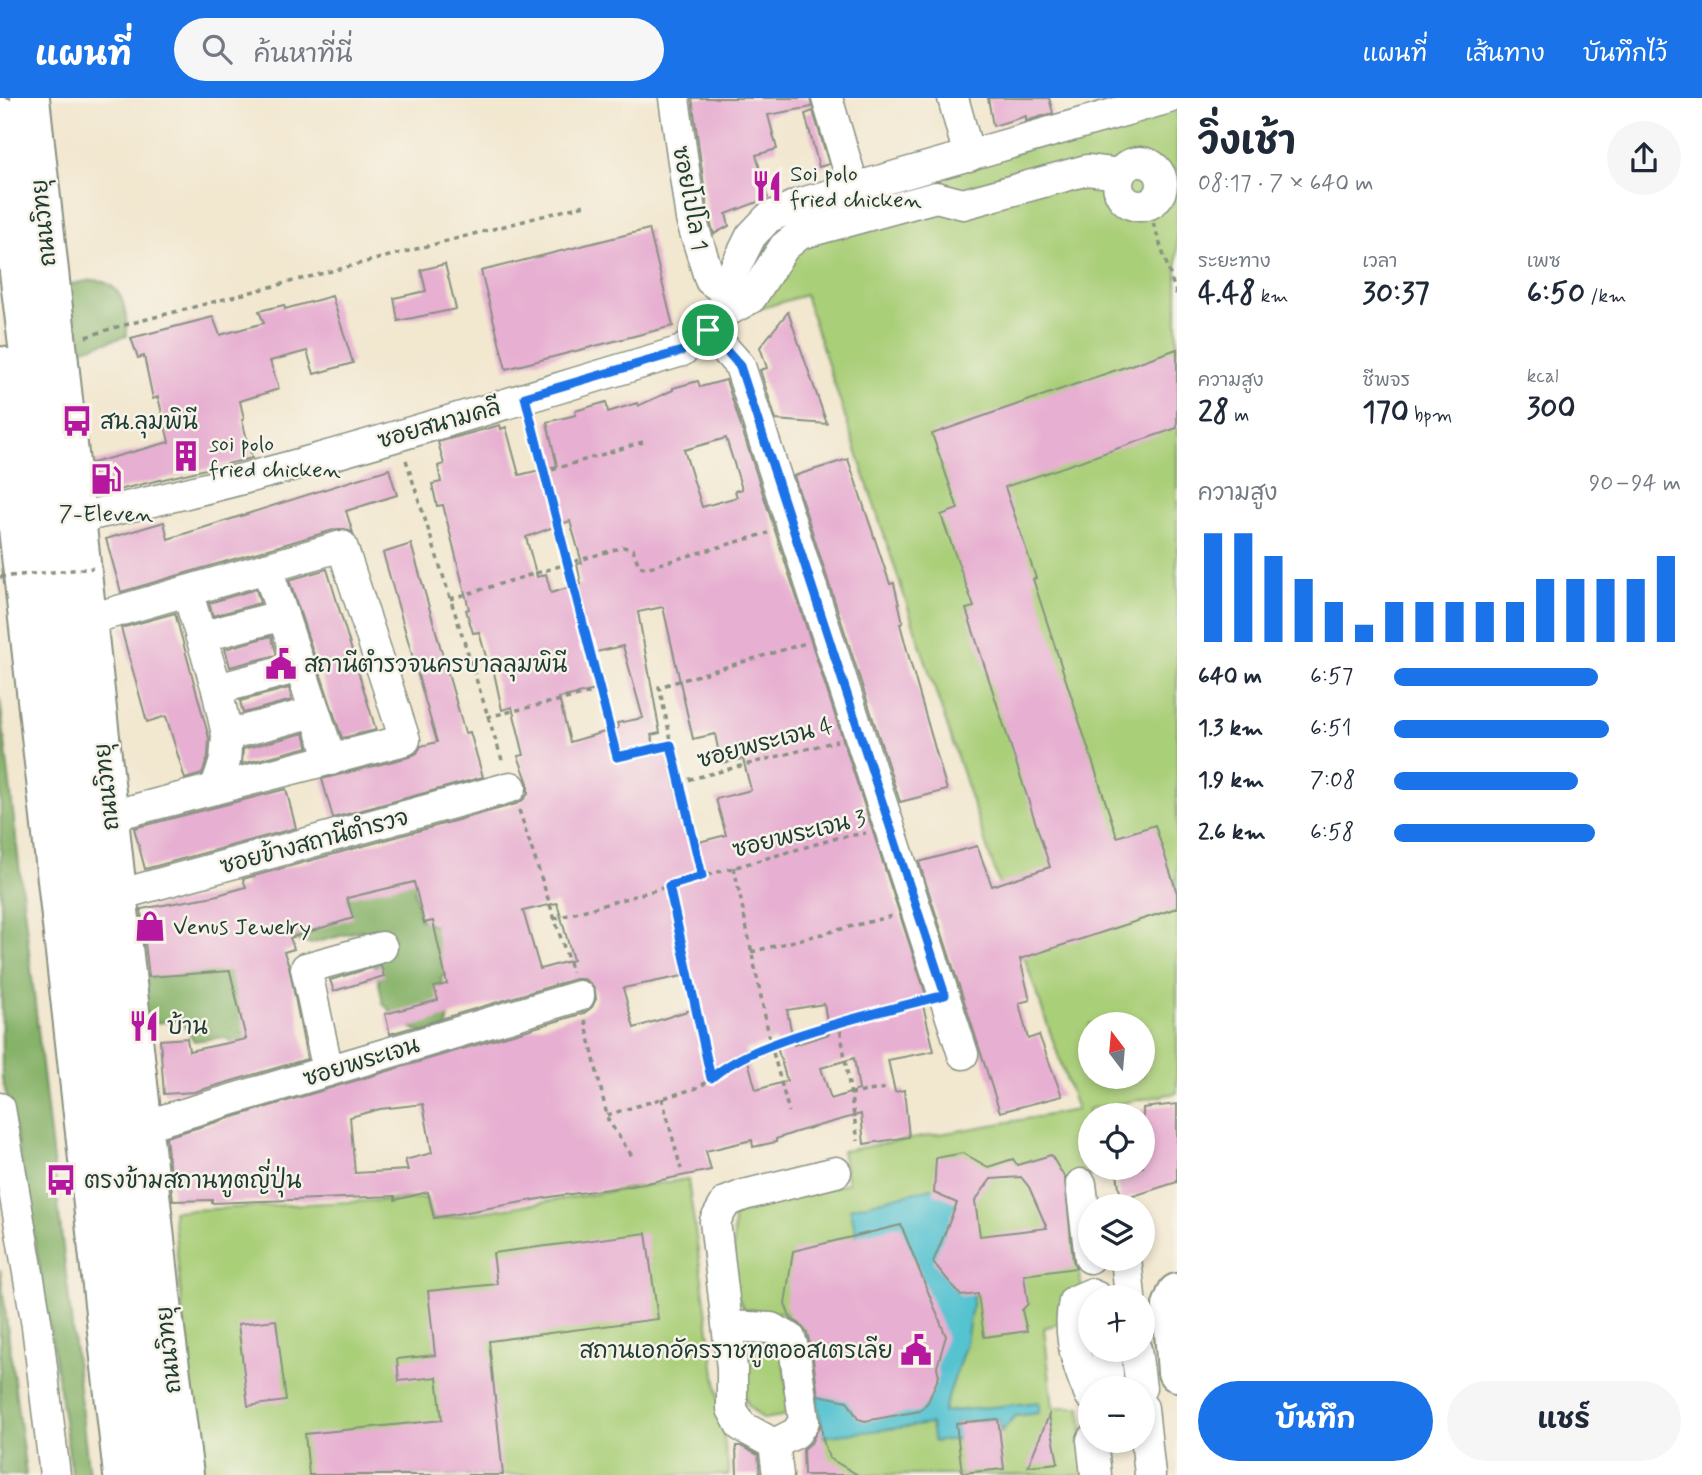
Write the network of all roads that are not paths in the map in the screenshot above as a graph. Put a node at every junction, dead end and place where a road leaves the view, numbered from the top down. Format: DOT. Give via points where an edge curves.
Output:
graph roads {
  1 [pos="30,98"];
  2 [pos="674,98"];
  3 [pos="827,98"];
  4 [pos="953,98"];
  5 [pos="1169,98"];
  6 [pos="1090,108"];
  7 [pos="0,116"];
  8 [pos="969,156"];
  9 [pos="1169,171"];
  10 [pos="1121,174"];
  11 [pos="854,188"];
  12 [pos="718,311"];
  13 [pos="0,366"];
  14 [pos="26,404"];
  15 [pos="76,518"];
  16 [pos="267,568"];
  17 [pos="187,591"];
  18 [pos="283,615"];
  19 [pos="87,620"];
  20 [pos="201,637"];
  21 [pos="300,667"];
  22 [pos="217,689"];
  23 [pos="67,699"];
  24 [pos="315,712"];
  25 [pos="228,735"];
  26 [pos="331,760"];
  27 [pos="511,787"];
  28 [pos="215,789"];
  29 [pos="110,816"];
  30 [pos="118,895"];
  31 [pos="383,947"];
  32 [pos="579,996"];
  33 [pos="963,1054"];
  34 [pos="328,1071"];
  35 [pos="0,1108"];
  36 [pos="143,1126"];
  37 [pos="836,1172"];
  38 [pos="1081,1184"];
  39 [pos="1082,1194"];
  40 [pos="1177,1293"];
  41 [pos="1078,1300"];
  42 [pos="728,1326"];
  43 [pos="1078,1360"];
  44 [pos="141,1370"];
  45 [pos="1177,1372"];
  46 [pos="774,1444"];
  47 [pos="1093,1453"];
  48 [pos="1148,1453"];
  49 [pos="55,1475"];
  50 [pos="123,1475"];
  51 [pos="155,1475"];
  52 [pos="184,1475"];
  53 [pos="778,1475"];
  54 [pos="1096,1475"];
  55 [pos="1150,1475"];
  1 -- 14 [label="main road, ถนนวิทยุ" via="57,345"];
  2 -- 12 [label="street, ซอยโปโล 1" via="691,219"];
  3 -- 11 [label="street"];
  4 -- 8 [label="street"];
  5 -- 6 [label="street, ซอยสนามคลี"];
  6 -- 8 [label="street, ซอยสนามคลี"];
  7 -- 14 [label="main road, ถนนวิทยุ"];
  8 -- 11 [label="street, ซอยสนามคลี"];
  9 -- 10 [label="street" via="1158,171 1146,162 1131,164"];
  9 -- 10 [label="street" via="1161,191 1146,204 1126,200 1118,188"];
  10 -- 12 [label="street" via="1087,170 963,204 936,197 800,234 784,247 751,298"];
  11 -- 12 [label="street, ซอยสนามคลี" via="768,218 751,236"];
  12 -- 15 [label="street, ซอยสนามคลี" via="682,351 232,481"];
  12 -- 33 [label="street" via="740,366"];
  13 -- 14 [label="main road, ถนนวิทยุ"];
  14 -- 15 [label="main road, ถนนวิทยุ"];
  14 -- 23 [label="main road, ถนนวิทยุ"];
  15 -- 19 [label="main road, ถนนวิทยุ"];
  16 -- 17 [label="street"];
  16 -- 18 [label="street"];
  16 -- 26 [label="street" via="342,546 405,740"];
  17 -- 19 [label="street"];
  17 -- 20 [label="street"];
  18 -- 20 [label="street"];
  18 -- 21 [label="street"];
  19 -- 23 [label="main road, ถนนวิทยุ"];
  20 -- 22 [label="street"];
  21 -- 22 [label="street"];
  21 -- 24 [label="street"];
  22 -- 25 [label="street"];
  23 -- 29 [label="main road, ถนนวิทยุ"];
  23 -- 44 [label="main road, ถนนวิทยุ"];
  24 -- 25 [label="street"];
  24 -- 26 [label="street"];
  25 -- 28 [label="street"];
  26 -- 28 [label="street"];
  27 -- 30 [label="street, ซอยข้างสถานีตำรวจ"];
  28 -- 29 [label="street"];
  29 -- 30 [label="main road, ถนนวิทยุ"];
  30 -- 36 [label="main road, ถนนวิทยุ"];
  31 -- 34 [label="street" via="306,968"];
  32 -- 34 [label="street, ซอยพระเจน"];
  34 -- 36 [label="street, ซอยพระเจน"];
  35 -- 49 [label="street" via="37,1326"];
  36 -- 44 [label="main road, ถนนวิทยุ"];
  37 -- 42 [label="street" via="726,1202 715,1221"];
  38 -- 39 [label="street"];
  40 -- 45 [label="main road" via="1172,1306"];
  41 -- 43 [label="street" via="1070,1317"];
  42 -- 46 [label="street" via="732,1409 741,1426"];
  42 -- 46 [label="street" via="771,1328 790,1338 804,1421 796,1433"];
  44 -- 50 [label="main road, ถนนวิทยุ"];
  44 -- 51 [label="main road, ถนนวิทยุ"];
  44 -- 52 [label="main road, ถนนวิทยุ"];
  46 -- 53 [label="street"];
  47 -- 54 [label="street"];
  48 -- 55 [label="street"];
}
